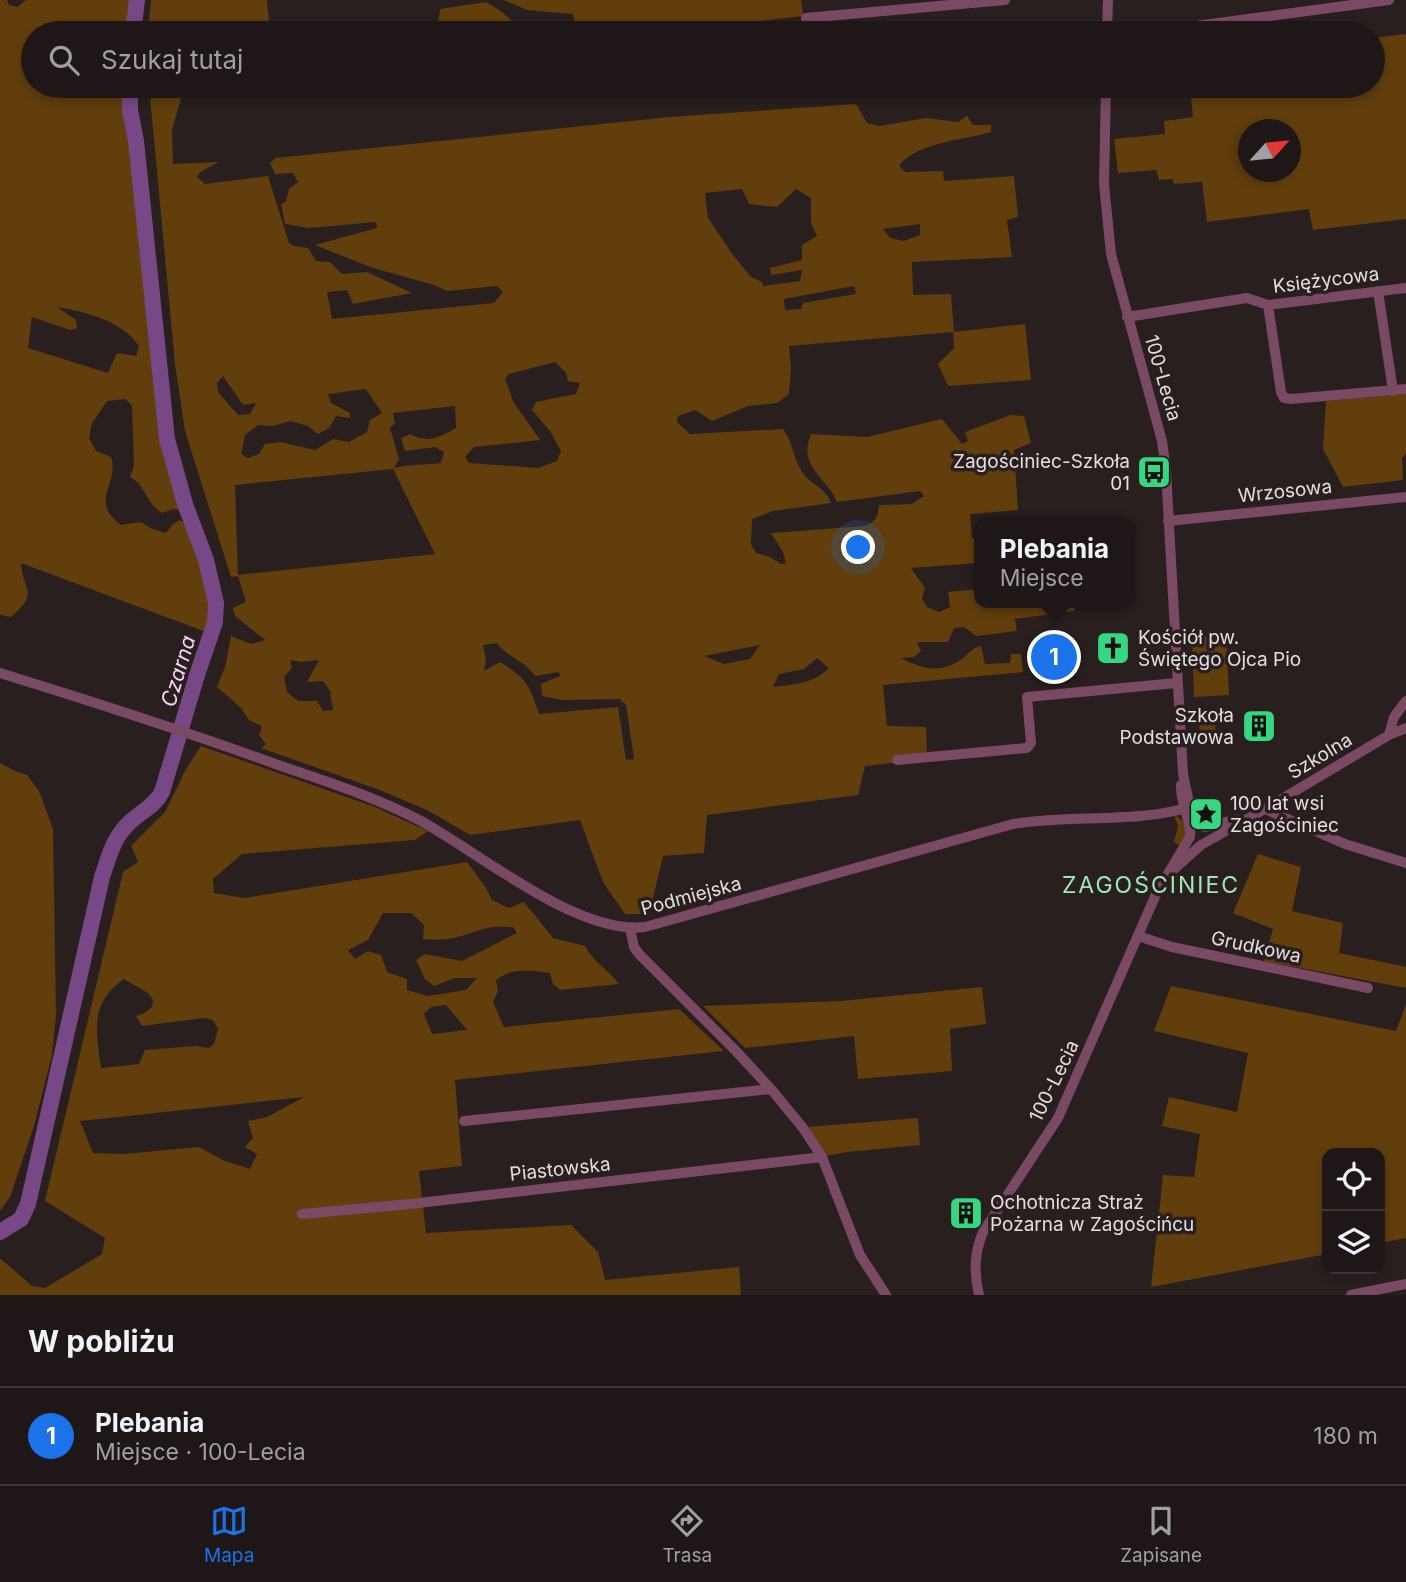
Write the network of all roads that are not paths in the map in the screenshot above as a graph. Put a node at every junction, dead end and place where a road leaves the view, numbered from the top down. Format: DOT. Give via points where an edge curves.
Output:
graph roads {
  1 [pos="1005,0"];
  2 [pos="1108,0"];
  3 [pos="1389,0"];
  4 [pos="806,19"];
  5 [pos="1107,21"];
  6 [pos="1232,21"];
  7 [pos="1106,98"];
  8 [pos="1406,288"];
  9 [pos="1378,291"];
  10 [pos="1268,305"];
  11 [pos="1127,317"];
  12 [pos="1406,389"];
  13 [pos="1393,391"];
  14 [pos="1406,497"];
  15 [pos="1168,521"];
  16 [pos="0,673"];
  17 [pos="1176,683"];
  18 [pos="1406,701"];
  19 [pos="1406,728"];
  20 [pos="1389,735"];
  21 [pos="897,760"];
  22 [pos="1186,808"];
  23 [pos="1265,809"];
  24 [pos="1252,815"];
  25 [pos="1203,827"];
  26 [pos="1190,834"];
  27 [pos="1204,843"];
  28 [pos="1406,863"];
  29 [pos="1166,876"];
  30 [pos="630,929"];
  31 [pos="1138,936"];
  32 [pos="1368,988"];
  33 [pos="771,1088"];
  34 [pos="464,1121"];
  35 [pos="822,1157"];
  36 [pos="302,1214"];
  37 [pos="1406,1284"];
  38 [pos="886,1295"];
  39 [pos="979,1295"];
  40 [pos="1351,1295"];
  1 -- 4 [label="street"];
  2 -- 5 [label="street"];
  3 -- 6 [label="street"];
  7 -- 11 [label="street, 100-Lecia" via="1108,231"];
  8 -- 9 [label="street, Księżycowa"];
  9 -- 10 [label="street, Księżycowa"];
  9 -- 13 [label="street"];
  10 -- 11 [label="street, Księżycowa" via="1247,298"];
  10 -- 13 [label="street" via="1284,398"];
  11 -- 15 [label="street, 100-Lecia" via="1158,421"];
  12 -- 13 [label="street"];
  14 -- 15 [label="street, Wrzosowa"];
  15 -- 17 [label="street, 100-Lecia"];
  16 -- 30 [label="street, Podmiejska" via="192,734 379,801 573,912"];
  17 -- 21 [label="street" via="1027,697 1031,743 1027,748"];
  17 -- 22 [label="street, 100-Lecia"];
  18 -- 20 [label="street" via="1394,717"];
  19 -- 20 [label="street, Szkolna"];
  20 -- 23 [label="street, Szkolna"];
  22 -- 25 [label="street"];
  22 -- 26 [label="street, 100-Lecia"];
  22 -- 30 [label="street, Podmiejska" via="1155,815 1068,817 995,828"];
  23 -- 24 [label="street, Szkolna"];
  23 -- 28 [label="street" via="1345,844"];
  24 -- 25 [label="street, Szkolna"];
  24 -- 27 [label="street, Szkolna"];
  25 -- 26 [label="street" via="1196,826"];
  25 -- 27 [label="street" via="1208,833"];
  26 -- 27 [label="street" via="1192,842"];
  26 -- 29 [label="street, 100-Lecia"];
  27 -- 29 [label="street, 100-Lecia"];
  29 -- 31 [label="street, 100-Lecia"];
  30 -- 33 [label="street" via="639,954"];
  31 -- 32 [label="street, Grudkowa"];
  31 -- 39 [label="street, 100-Lecia" via="1058,1118 976,1247"];
  33 -- 34 [label="street"];
  33 -- 35 [label="street"];
  35 -- 36 [label="street, Piastowska"];
  35 -- 38 [label="street" via="860,1255"];
  37 -- 40 [label="street"];
}
